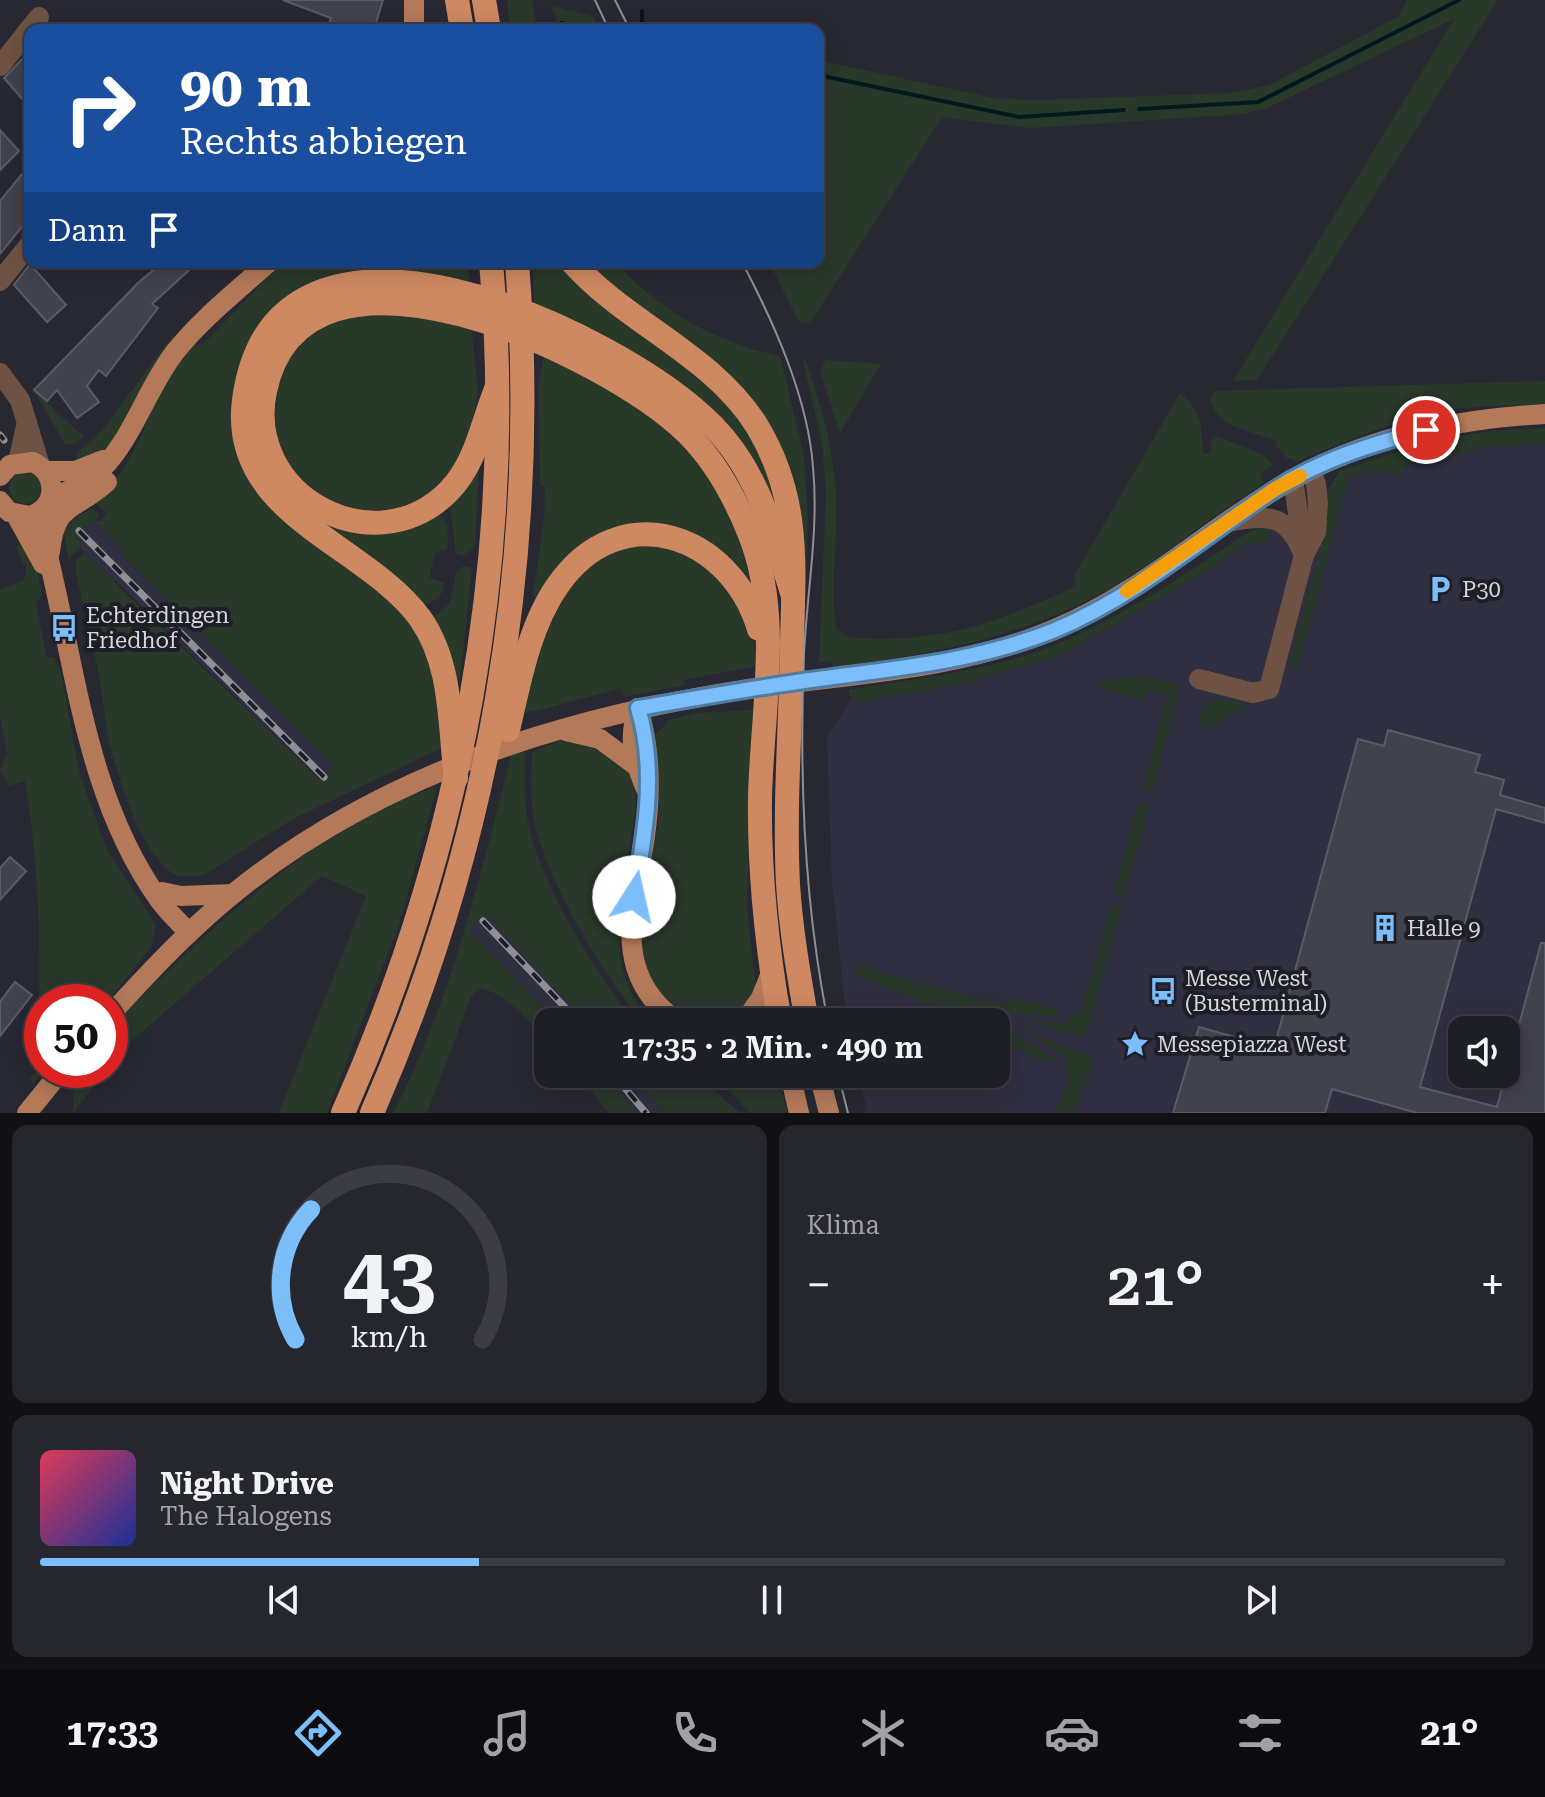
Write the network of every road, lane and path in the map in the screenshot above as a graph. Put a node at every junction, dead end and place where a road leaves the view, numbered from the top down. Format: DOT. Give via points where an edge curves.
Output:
graph roads {
  1 [pos="414,0"];
  2 [pos="484,0"];
  3 [pos="457,3"];
  4 [pos="39,17"];
  5 [pos="33,24"];
  6 [pos="414,24"];
  7 [pos="461,24"];
  8 [pos="488,24"];
  9 [pos="24,36"];
  10 [pos="0,66"];
  11 [pos="24,251"];
  12 [pos="263,268"];
  13 [pos="491,268"];
  14 [pos="578,268"];
  15 [pos="517,270"];
  16 [pos="0,281"];
  17 [pos="0,373"];
  18 [pos="496,389"];
  19 [pos="1545,414"];
  20 [pos="27,422"];
  21 [pos="131,427"];
  22 [pos="110,456"];
  23 [pos="18,462"];
  24 [pos="43,468"];
  25 [pos="1302,475"];
  26 [pos="0,476"];
  27 [pos="46,504"];
  28 [pos="6,510"];
  29 [pos="1232,521"];
  30 [pos="1304,555"];
  31 [pos="50,560"];
  32 [pos="55,585"];
  33 [pos="793,596"];
  34 [pos="766,663"];
  35 [pos="1199,679"];
  36 [pos="638,708"];
  37 [pos="558,730"];
  38 [pos="635,765"];
  39 [pos="456,778"];
  40 [pos="648,793"];
  41 [pos="475,809"];
  42 [pos="155,886"];
  43 [pos="233,894"];
  44 [pos="189,933"];
  45 [pos="771,973"];
  46 [pos="128,996"];
  47 [pos="663,1008"];
  48 [pos="754,1008"];
  49 [pos="777,1008"];
  50 [pos="805,1008"];
  51 [pos="47,1088"];
  52 [pos="793,1088"];
  53 [pos="823,1088"];
  54 [pos="27,1113"];
  55 [pos="343,1113"];
  56 [pos="372,1113"];
  57 [pos="799,1113"];
  58 [pos="829,1113"];
  1 -- 6 [label="main road"];
  2 -- 8 [label="highway"];
  3 -- 7 [label="highway"];
  4 -- 5 [label="street"];
  9 -- 10 [label="street"];
  11 -- 16 [label="street"];
  12 -- 21 [label="main road" via="182,343"];
  13 -- 18 [label="highway"];
  14 -- 33 [label="highway" via="603,295 717,378 756,424 788,500 795,556"];
  15 -- 41 [label="highway" via="522,367 515,575 496,714"];
  17 -- 20 [label="street" via="20,400"];
  18 -- 34 [label="highway" via="463,473 445,494 410,515 379,522 328,513 291,487 267,447 264,396 273,365 306,324 341,307 376,302 415,306 506,330 556,351 627,387 670,419 715,465 753,541 768,619"];
  18 -- 39 [label="highway" via="490,563"];
  19 -- 25 [label="main road" via="1415,433"];
  20 -- 23 [label="street"];
  20 -- 24 [label="street"];
  21 -- 22 [label="main road"];
  21 -- 31 [label="main road" via="127,453 105,485 55,522"];
  22 -- 24 [label="main road" via="75,471"];
  22 -- 27 [label="main road" via="94,476"];
  23 -- 24 [label="main road"];
  23 -- 26 [label="main road"];
  24 -- 27 [label="main road" via="52,484"];
  25 -- 29 [label="main road"];
  25 -- 30 [label="street"];
  27 -- 28 [label="main road" via="30,516"];
  27 -- 31 [label="main road" via="41,528"];
  28 -- 32 [label="main road"];
  29 -- 30 [label="street" via="1263,516 1279,520"];
  29 -- 36 [label="main road" via="1152,577 1056,629 996,651 906,670"];
  30 -- 35 [label="street" via="1269,689 1253,693"];
  31 -- 32 [label="main road"];
  32 -- 42 [label="main road" via="100,778 123,841"];
  33 -- 39 [label="highway" via="751,477 713,426 655,378 541,320 445,288 368,280 314,294 291,309 253,358 243,426 250,454 280,503 376,574 421,620 448,688"];
  33 -- 50 [label="highway" via="788,883"];
  34 -- 41 [label="highway" via="753,608 740,585 699,547 650,536 600,545 571,569 542,613 499,766"];
  34 -- 45 [label="highway" via="760,799"];
  36 -- 37 [label="main road"];
  36 -- 38 [label="main road" via="630,742"];
  36 -- 40 [label="main road" via="649,764"];
  37 -- 38 [label="main road" via="600,739"];
  37 -- 43 [label="main road" via="461,762 397,791 298,846"];
  38 -- 40 [label="main road"];
  39 -- 55 [label="highway" via="407,954"];
  40 -- 47 [label="main road" via="630,914 631,945 636,968"];
  41 -- 56 [label="highway" via="434,952"];
  42 -- 43 [label="main road" via="181,896"];
  42 -- 44 [label="main road" via="160,902"];
  43 -- 44 [label="main road"];
  44 -- 46 [label="main road"];
  45 -- 48 [label="main road"];
  45 -- 49 [label="highway"];
  51 -- 54 [label="main road"];
  52 -- 57 [label="main road"];
  53 -- 58 [label="main road"];
}
